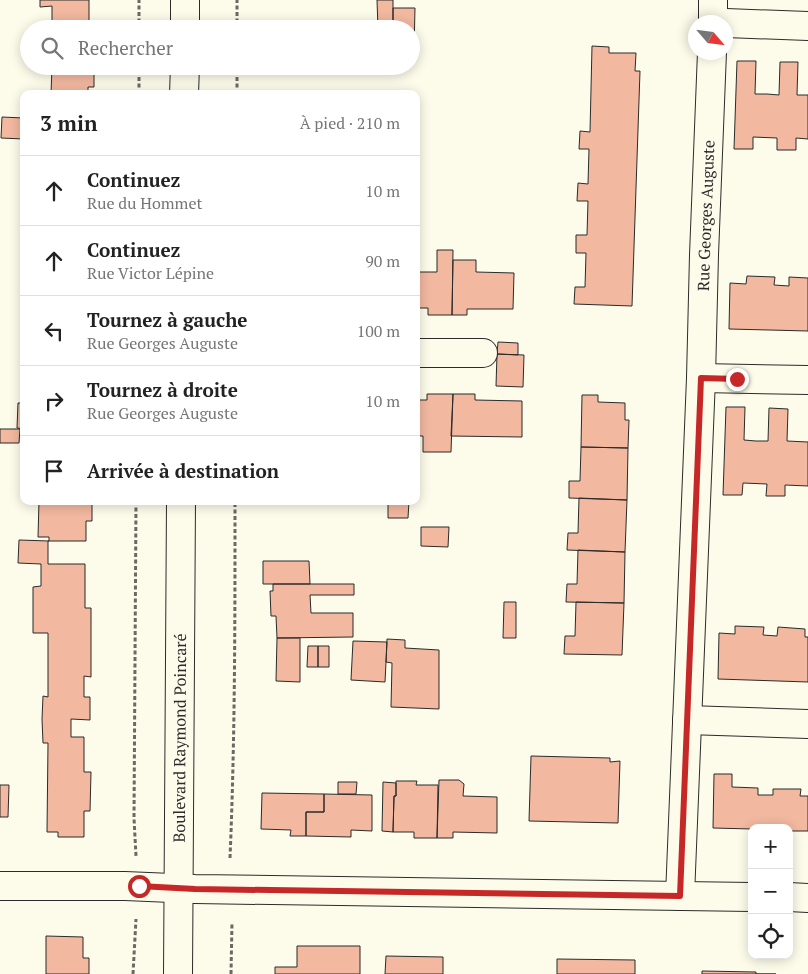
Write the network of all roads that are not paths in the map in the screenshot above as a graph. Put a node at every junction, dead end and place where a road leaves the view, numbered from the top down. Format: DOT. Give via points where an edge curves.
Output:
graph roads {
  1 [pos="185,0"];
  2 [pos="713,0"];
  3 [pos="714,15"];
  4 [pos="185,20"];
  5 [pos="733,23"];
  6 [pos="808,26"];
  7 [pos="712,60"];
  8 [pos="184,75"];
  9 [pos="184,90"];
  10 [pos="420,353"];
  11 [pos="483,353"];
  12 [pos="701,378"];
  13 [pos="808,380"];
  14 [pos="181,505"];
  15 [pos="687,720"];
  16 [pos="808,724"];
  17 [pos="0,886"];
  18 [pos="178,889"];
  19 [pos="680,896"];
  20 [pos="748,897"];
  21 [pos="793,898"];
  22 [pos="808,898"];
  23 [pos="178,974"];
  1 -- 4 [label="street"];
  2 -- 3 [label="street"];
  5 -- 6 [label="street"];
  7 -- 12 [label="street, Rue Georges Auguste"];
  8 -- 9 [label="street"];
  10 -- 11 [label="street"];
  12 -- 13 [label="street"];
  12 -- 15 [label="street, Rue Georges Auguste"];
  14 -- 18 [label="street, Boulevard Raymond Poincaré"];
  15 -- 16 [label="street"];
  15 -- 19 [label="street, Rue Georges Auguste"];
  17 -- 18 [label="street"];
  18 -- 19 [label="street"];
  18 -- 23 [label="street, Boulevard Raymond Poincaré"];
  19 -- 20 [label="street"];
  21 -- 22 [label="street"];
}
